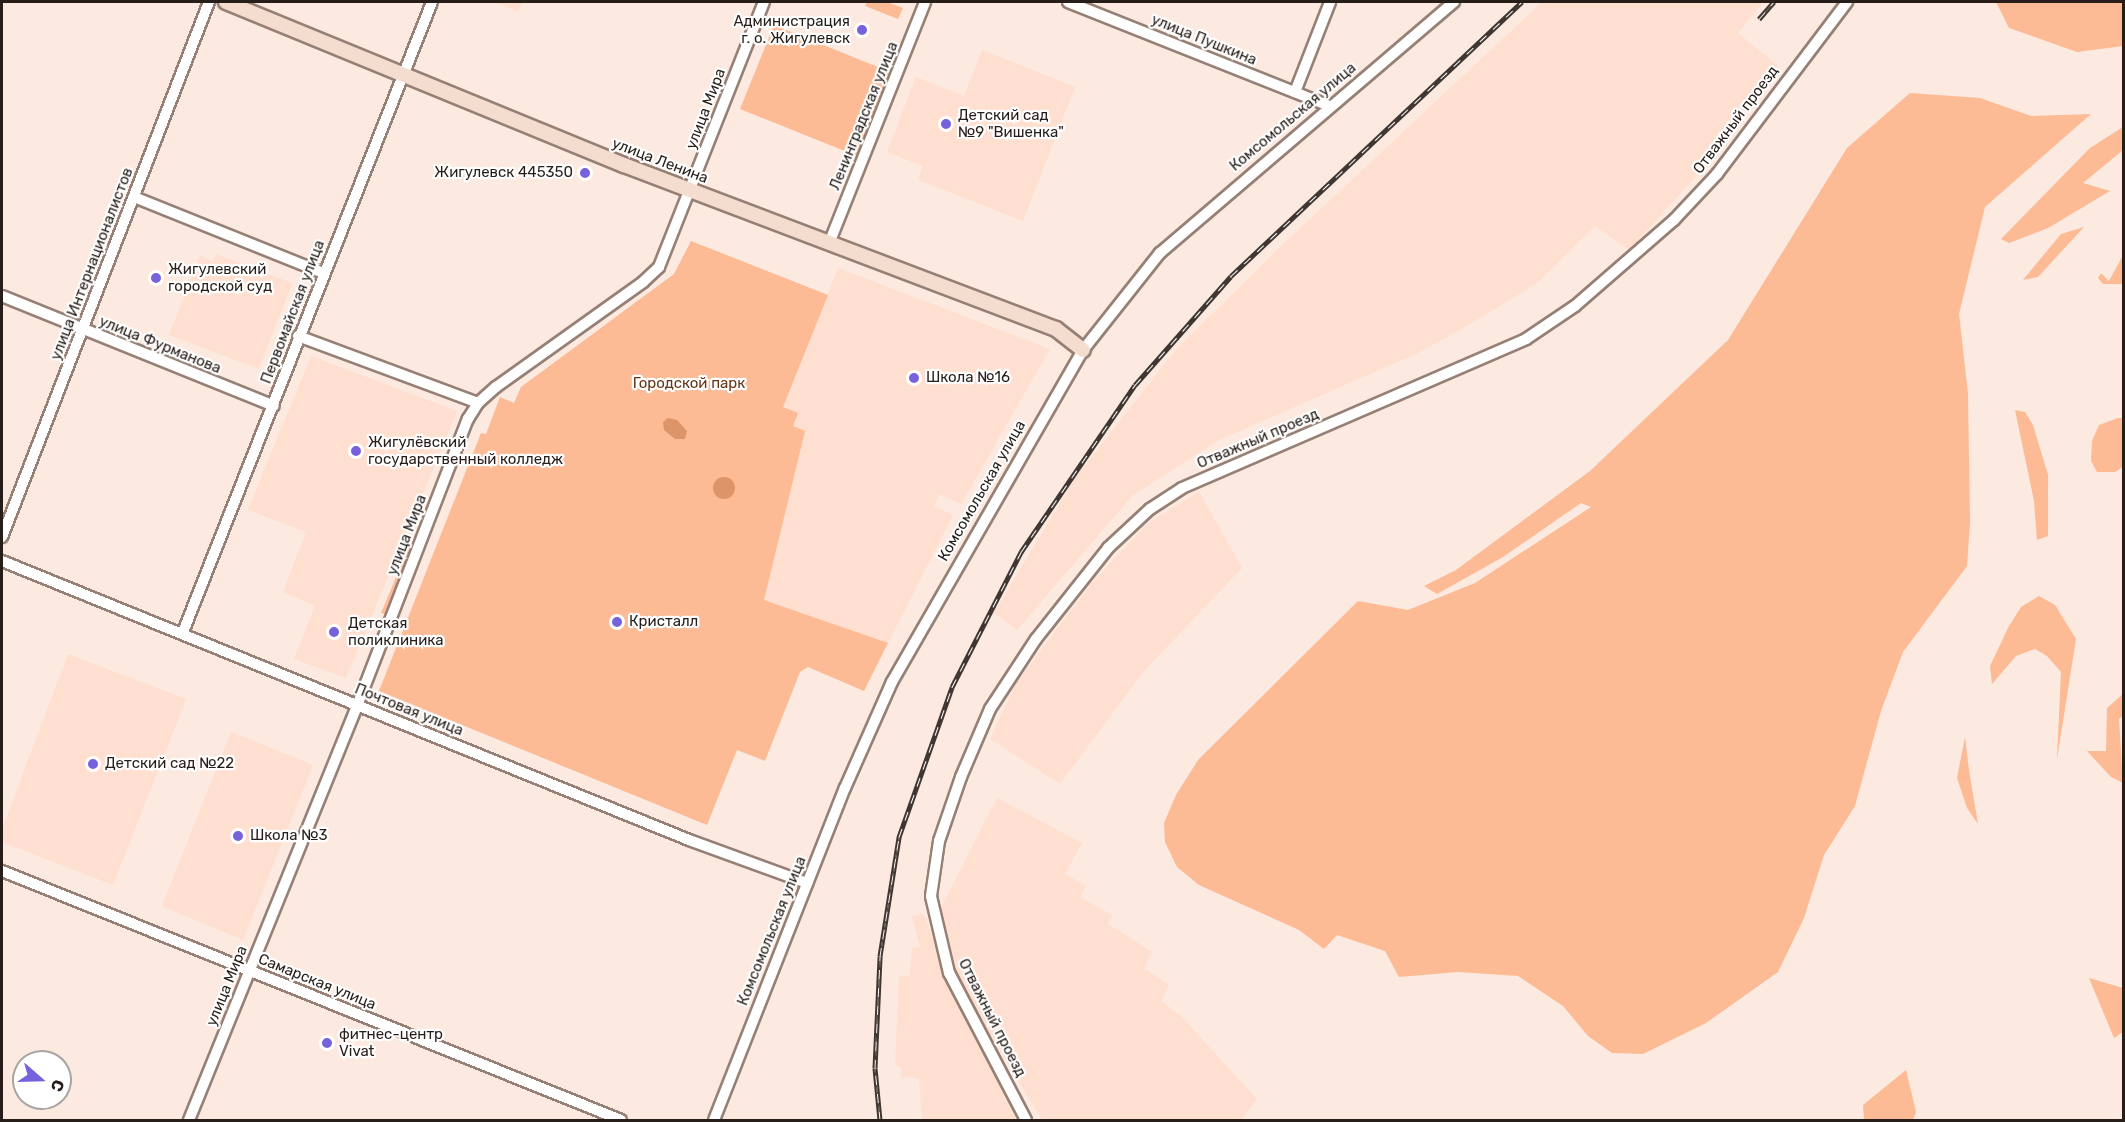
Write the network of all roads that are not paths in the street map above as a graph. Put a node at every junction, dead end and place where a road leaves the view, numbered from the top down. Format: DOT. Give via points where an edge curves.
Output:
graph roads {
  1 [pos="209,2"];
  2 [pos="226,2"];
  3 [pos="432,2"];
  4 [pos="764,2"];
  5 [pos="925,2"];
  6 [pos="1068,2"];
  7 [pos="1330,2"];
  8 [pos="1454,2"];
  9 [pos="1846,2"];
  10 [pos="402,77"];
  11 [pos="1294,92"];
  12 [pos="1329,106"];
  13 [pos="690,190"];
  14 [pos="134,197"];
  15 [pos="830,241"];
  16 [pos="323,273"];
  17 [pos="2,297"];
  18 [pos="83,330"];
  19 [pos="298,336"];
  20 [pos="1083,350"];
  21 [pos="477,403"];
  22 [pos="274,406"];
  23 [pos="2,537"];
  24 [pos="2,561"];
  25 [pos="183,632"];
  26 [pos="357,705"];
  27 [pos="2,871"];
  28 [pos="807,883"];
  29 [pos="250,971"];
  30 [pos="189,1120"];
  31 [pos="621,1120"];
  32 [pos="714,1120"];
  33 [pos="1026,1120"];
  1 -- 14 [label="street, улица Интернационалистов"];
  2 -- 10 [label="street, улица Ленина"];
  3 -- 10 [label="street, Первомайская улица"];
  4 -- 13 [label="street, улица Мира"];
  5 -- 15 [label="street, Ленинградская улица"];
  6 -- 11 [label="street, улица Пушкина"];
  7 -- 11 [label="street, Комсомольская улица"];
  8 -- 12 [label="street, Комсомольская улица"];
  9 -- 33 [label="street, Отважный проезд" via="1717,174 1674,220 1575,306 1526,339 1182,488 1150,509 1108,548 1036,639 990,709 975,745 939,841 931,896 949,973"];
  10 -- 13 [label="street, улица Ленина"];
  10 -- 16 [label="street, Первомайская улица"];
  11 -- 12 [label="street, улица Пушкина"];
  12 -- 20 [label="street, Комсомольская улица" via="1160,253"];
  13 -- 15 [label="street, улица Ленина"];
  13 -- 21 [label="street, улица Мира" via="658,267"];
  14 -- 16 [label="street"];
  14 -- 18 [label="street, улица Интернационалистов"];
  15 -- 20 [label="street, улица Ленина" via="1056,329"];
  16 -- 19 [label="street, Первомайская улица"];
  17 -- 18 [label="street, улица Фурманова"];
  18 -- 22 [label="street, улица Фурманова"];
  18 -- 23 [label="street, улица Интернационалистов"];
  19 -- 21 [label="street"];
  19 -- 22 [label="street, Первомайская улица"];
  20 -- 28 [label="street, Комсомольская улица" via="892,682"];
  21 -- 26 [label="street, улица Мира"];
  22 -- 25 [label="street, Первомайская улица"];
  24 -- 25 [label="street, Почтовая улица"];
  25 -- 26 [label="street, Почтовая улица"];
  26 -- 28 [label="street, Почтовая улица" via="703,846"];
  26 -- 29 [label="street, улица Мира"];
  27 -- 29 [label="street, Самарская улица"];
  28 -- 32 [label="street, Комсомольская улица"];
  29 -- 30 [label="street, улица Мира"];
  29 -- 31 [label="street, Самарская улица"];
}
